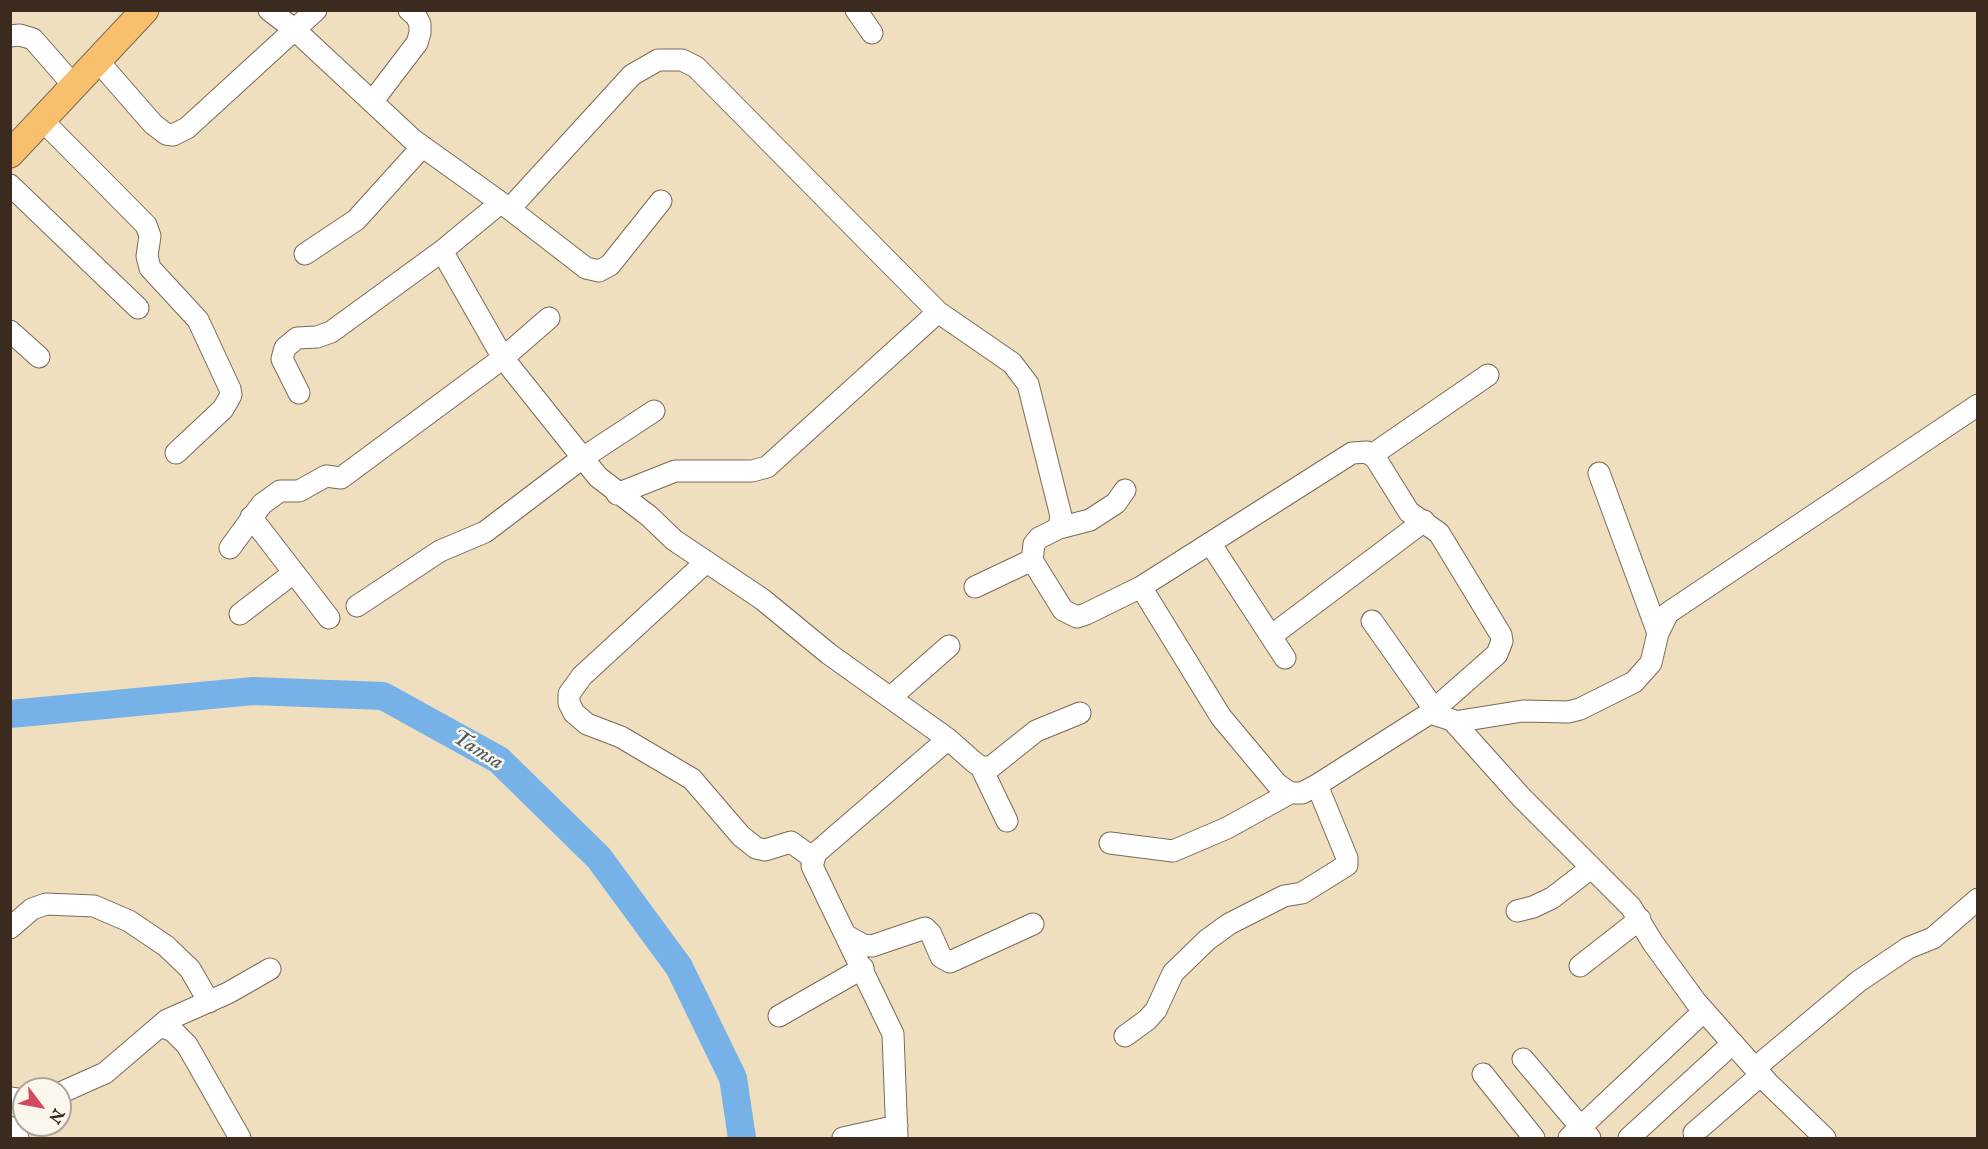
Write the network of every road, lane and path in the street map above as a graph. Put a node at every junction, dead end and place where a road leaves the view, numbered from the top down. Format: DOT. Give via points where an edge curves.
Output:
graph roads {
  1 [pos="145,10"];
  2 [pos="269,10"];
  3 [pos="316,10"];
  4 [pos="409,10"];
  5 [pos="856,10"];
  6 [pos="294,29"];
  7 [pos="872,33"];
  8 [pos="10,36"];
  9 [pos="98,61"];
  10 [pos="75,86"];
  11 [pos="372,102"];
  12 [pos="42,120"];
  13 [pos="422,147"];
  14 [pos="10,154"];
  15 [pos="10,185"];
  16 [pos="661,201"];
  17 [pos="503,206"];
  18 [pos="442,251"];
  19 [pos="305,254"];
  20 [pos="138,308"];
  21 [pos="938,312"];
  22 [pos="549,318"];
  23 [pos="10,331"];
  24 [pos="39,357"];
  25 [pos="503,357"];
  26 [pos="1488,375"];
  27 [pos="299,393"];
  28 [pos="1977,405"];
  29 [pos="654,411"];
  30 [pos="176,453"];
  31 [pos="1372,455"];
  32 [pos="581,459"];
  33 [pos="1599,473"];
  34 [pos="1125,490"];
  35 [pos="617,494"];
  36 [pos="251,518"];
  37 [pos="1424,521"];
  38 [pos="1059,528"];
  39 [pos="1210,543"];
  40 [pos="230,548"];
  41 [pos="1032,560"];
  42 [pos="706,561"];
  43 [pos="292,574"];
  44 [pos="975,587"];
  45 [pos="1141,587"];
  46 [pos="357,606"];
  47 [pos="240,614"];
  48 [pos="329,618"];
  49 [pos="1372,621"];
  50 [pos="1658,633"];
  51 [pos="1271,636"];
  52 [pos="949,646"];
  53 [pos="1285,658"];
  54 [pos="891,697"];
  55 [pos="1432,711"];
  56 [pos="1080,713"];
  57 [pos="1454,722"];
  58 [pos="948,739"];
  59 [pos="981,767"];
  60 [pos="1317,785"];
  61 [pos="1290,793"];
  62 [pos="1007,821"];
  63 [pos="1110,843"];
  64 [pos="813,858"];
  65 [pos="1592,868"];
  66 [pos="1977,899"];
  67 [pos="1517,911"];
  68 [pos="1640,919"];
  69 [pos="1033,924"];
  70 [pos="10,928"];
  71 [pos="847,936"];
  72 [pos="1580,966"];
  73 [pos="863,968"];
  74 [pos="270,969"];
  75 [pos="209,1002"];
  76 [pos="1704,1011"];
  77 [pos="779,1016"];
  78 [pos="160,1026"];
  79 [pos="1125,1036"];
  80 [pos="1733,1043"];
  81 [pos="1523,1059"];
  82 [pos="1758,1072"];
  83 [pos="1483,1074"];
  84 [pos="72,1088"];
  85 [pos="10,1127"];
  86 [pos="897,1132"];
  87 [pos="1694,1132"];
  88 [pos="1580,1135"];
  89 [pos="18,1138"];
  90 [pos="240,1138"];
  91 [pos="843,1138"];
  92 [pos="1534,1138"];
  93 [pos="1629,1138"];
  94 [pos="1825,1138"];
  1 -- 9 [label="main road"];
  2 -- 6 [label="street"];
  3 -- 6 [label="street"];
  4 -- 11 [label="street" via="420,24 417,43"];
  5 -- 7 [label="street"];
  6 -- 9 [label="street" via="187,128 173,135 153,124"];
  6 -- 11 [label="street"];
  8 -- 10 [label="street" via="33,39"];
  9 -- 10 [label="main road"];
  10 -- 12 [label="main road"];
  11 -- 13 [label="street"];
  12 -- 14 [label="main road"];
  12 -- 30 [label="street" via="147,225 150,268 198,320 230,389 224,409"];
  13 -- 17 [label="street"];
  13 -- 19 [label="street" via="356,220"];
  15 -- 20 [label="street"];
  16 -- 17 [label="street" via="610,265 599,271 586,268"];
  17 -- 18 [label="street"];
  17 -- 21 [label="street" via="517,201 632,75 658,60 682,60 706,77"];
  18 -- 25 [label="street"];
  18 -- 27 [label="street" via="331,332 317,338 297,338 285,348 282,359"];
  21 -- 35 [label="street" via="767,467 752,471 675,471"];
  21 -- 38 [label="street" via="1012,363 1028,384 1059,507"];
  22 -- 25 [label="street"];
  23 -- 24 [label="street"];
  25 -- 32 [label="street"];
  25 -- 36 [label="street" via="341,478 329,475 299,491 280,491"];
  26 -- 31 [label="street"];
  28 -- 50 [label="street" via="1668,613"];
  29 -- 32 [label="street"];
  31 -- 37 [label="street" via="1404,506"];
  31 -- 39 [label="street" via="1352,453"];
  32 -- 35 [label="street"];
  32 -- 46 [label="street" via="485,532 440,551"];
  33 -- 50 [label="street"];
  34 -- 38 [label="street" via="1116,503 1090,520"];
  35 -- 42 [label="street"];
  36 -- 40 [label="street"];
  36 -- 43 [label="street"];
  37 -- 51 [label="street"];
  37 -- 55 [label="street" via="1439,533 1498,628 1502,641 1491,660"];
  38 -- 41 [label="street" via="1039,538"];
  39 -- 45 [label="street"];
  39 -- 51 [label="street"];
  41 -- 44 [label="street"];
  41 -- 45 [label="street" via="1063,609 1077,617"];
  42 -- 54 [label="street"];
  42 -- 64 [label="street" via="582,676 569,694 569,702 574,713 587,724 621,737 692,779 756,848 765,850 791,842"];
  43 -- 47 [label="street"];
  43 -- 48 [label="street"];
  45 -- 61 [label="street" via="1221,717 1277,784"];
  49 -- 55 [label="street"];
  50 -- 57 [label="street" via="1651,663 1642,675 1580,709 1523,711"];
  51 -- 53 [label="street"];
  52 -- 54 [label="street"];
  54 -- 58 [label="street"];
  55 -- 57 [label="street"];
  55 -- 60 [label="street"];
  56 -- 59 [label="street" via="1035,731 991,767"];
  57 -- 65 [label="street"];
  58 -- 59 [label="street"];
  58 -- 64 [label="street"];
  59 -- 62 [label="street"];
  60 -- 61 [label="street" via="1302,793"];
  60 -- 79 [label="street" via="1347,865 1302,893 1284,896 1229,924 1207,940 1173,973 1156,1010"];
  61 -- 63 [label="street" via="1227,828 1173,851"];
  64 -- 71 [label="street" via="814,873"];
  65 -- 67 [label="street" via="1552,898"];
  65 -- 68 [label="street"];
  66 -- 82 [label="street" via="1933,938 1908,948 1844,992"];
  68 -- 72 [label="street"];
  68 -- 76 [label="street" via="1653,943"];
  69 -- 71 [label="street" via="950,962 941,957 925,928 868,946"];
  70 -- 75 [label="street" via="32,909 46,904 94,906 129,921 166,946 190,969"];
  71 -- 73 [label="street"];
  73 -- 77 [label="street"];
  73 -- 86 [label="street" via="894,1041"];
  74 -- 75 [label="street"];
  75 -- 78 [label="street"];
  76 -- 80 [label="street"];
  76 -- 88 [label="street"];
  78 -- 84 [label="street" via="105,1073"];
  78 -- 90 [label="street" via="173,1031 187,1045"];
  80 -- 82 [label="street"];
  80 -- 93 [label="street"];
  81 -- 88 [label="street"];
  82 -- 87 [label="street"];
  82 -- 94 [label="street"];
  83 -- 92 [label="street"];
  85 -- 89 [label="street"];
  86 -- 91 [label="street"];
}
